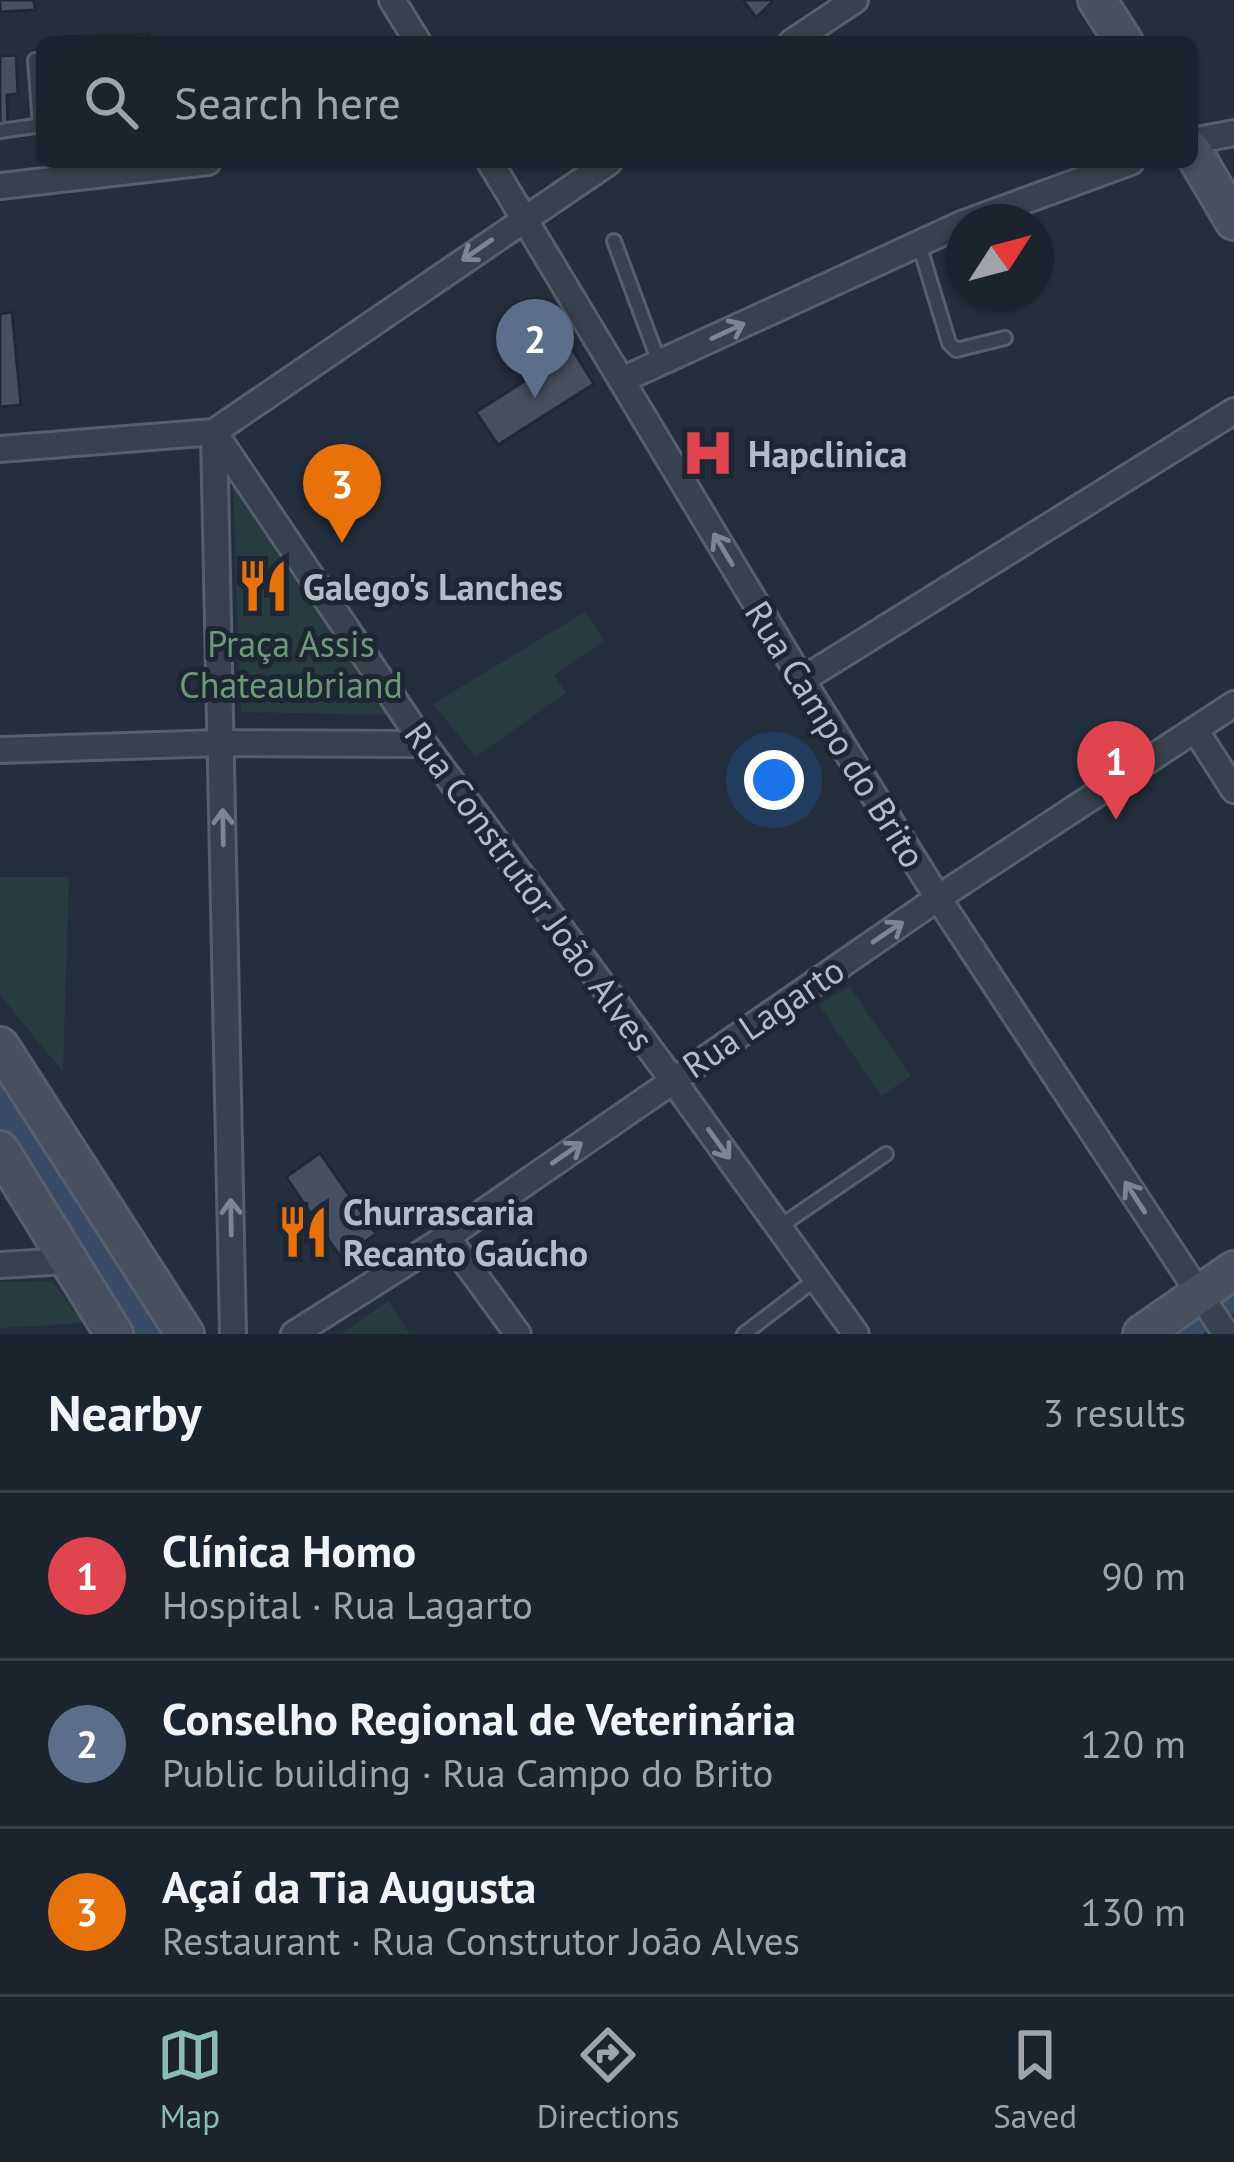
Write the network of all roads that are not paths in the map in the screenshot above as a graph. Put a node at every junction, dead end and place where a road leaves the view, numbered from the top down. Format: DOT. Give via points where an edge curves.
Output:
graph roads {
  1 [pos="392,0"];
  2 [pos="804,0"];
  3 [pos="855,0"];
  4 [pos="1097,0"];
  5 [pos="819,24"];
  6 [pos="414,36"];
  7 [pos="801,36"];
  8 [pos="1120,36"];
  9 [pos="35,61"];
  10 [pos="36,72"];
  11 [pos="36,126"];
  12 [pos="0,131"];
  13 [pos="1234,133"];
  14 [pos="1198,140"];
  15 [pos="1198,160"];
  16 [pos="156,168"];
  17 [pos="494,168"];
  18 [pos="600,168"];
  19 [pos="1115,168"];
  20 [pos="0,186"];
  21 [pos="1017,204"];
  22 [pos="523,218"];
  23 [pos="1234,221"];
  24 [pos="946,232"];
  25 [pos="614,241"];
  26 [pos="919,244"];
  27 [pos="1005,338"];
  28 [pos="659,362"];
  29 [pos="622,380"];
  30 [pos="1234,411"];
  31 [pos="214,432"];
  32 [pos="0,449"];
  33 [pos="802,680"];
  34 [pos="1234,704"];
  35 [pos="1196,730"];
  36 [pos="221,743"];
  37 [pos="424,744"];
  38 [pos="0,750"];
  39 [pos="1234,790"];
  40 [pos="938,898"];
  41 [pos="0,1046"];
  42 [pos="672,1079"];
  43 [pos="0,1150"];
  44 [pos="886,1154"];
  45 [pos="779,1227"];
  46 [pos="447,1237"];
  47 [pos="68,1261"];
  48 [pos="0,1264"];
  49 [pos="1234,1270"];
  50 [pos="816,1279"];
  51 [pos="1202,1299"];
  52 [pos="1224,1332"];
  53 [pos="114,1334"];
  54 [pos="185,1334"];
  55 [pos="233,1334"];
  56 [pos="294,1334"];
  57 [pos="518,1334"];
  58 [pos="744,1334"];
  59 [pos="856,1334"];
  60 [pos="1142,1334"];
  1 -- 6 [label="street"];
  2 -- 5 [label="street"];
  3 -- 5 [label="street"];
  4 -- 8 [label="street"];
  5 -- 7 [label="street"];
  9 -- 10 [label="lane"];
  11 -- 12 [label="lane"];
  13 -- 14 [label="street"];
  15 -- 23 [label="street"];
  16 -- 20 [label="street"];
  17 -- 22 [label="street, Rua Campo do Brito"];
  18 -- 22 [label="street"];
  19 -- 21 [label="street"];
  22 -- 29 [label="street, Rua Campo do Brito"];
  22 -- 31 [label="street, one-way"];
  24 -- 26 [label="street"];
  25 -- 28 [label="lane"];
  26 -- 27 [label="lane" via="949,343 956,350"];
  28 -- 26 [label="street, one-way"];
  28 -- 29 [label="street"];
  33 -- 29 [label="street, Rua Campo do Brito, one-way"];
  30 -- 33 [label="street"];
  31 -- 32 [label="street"];
  31 -- 36 [label="street"];
  31 -- 37 [label="street, Rua Construtor João Alves"];
  33 -- 40 [label="street, Rua Campo do Brito"];
  34 -- 35 [label="street, Rua Lagarto"];
  35 -- 39 [label="street"];
  35 -- 40 [label="street, Rua Lagarto"];
  36 -- 37 [label="street"];
  36 -- 38 [label="street"];
  55 -- 36 [label="street, one-way"];
  37 -- 42 [label="street, Rua Construtor João Alves"];
  42 -- 40 [label="street, Rua Lagarto, one-way"];
  51 -- 40 [label="street, Rua Campo do Brito, one-way"];
  41 -- 54 [label="street"];
  42 -- 45 [label="street, Rua Construtor João Alves, one-way"];
  46 -- 42 [label="street, Rua Lagarto, one-way"];
  43 -- 47 [label="street"];
  44 -- 45 [label="lane"];
  45 -- 50 [label="street, Rua Construtor João Alves"];
  46 -- 56 [label="street, Rua Lagarto"];
  46 -- 57 [label="street"];
  47 -- 48 [label="street"];
  47 -- 53 [label="street"];
  49 -- 51 [label="street"];
  50 -- 58 [label="lane"];
  50 -- 59 [label="street, Rua Construtor João Alves"];
  51 -- 52 [label="street, Rua Campo do Brito"];
  51 -- 60 [label="street"];
}
